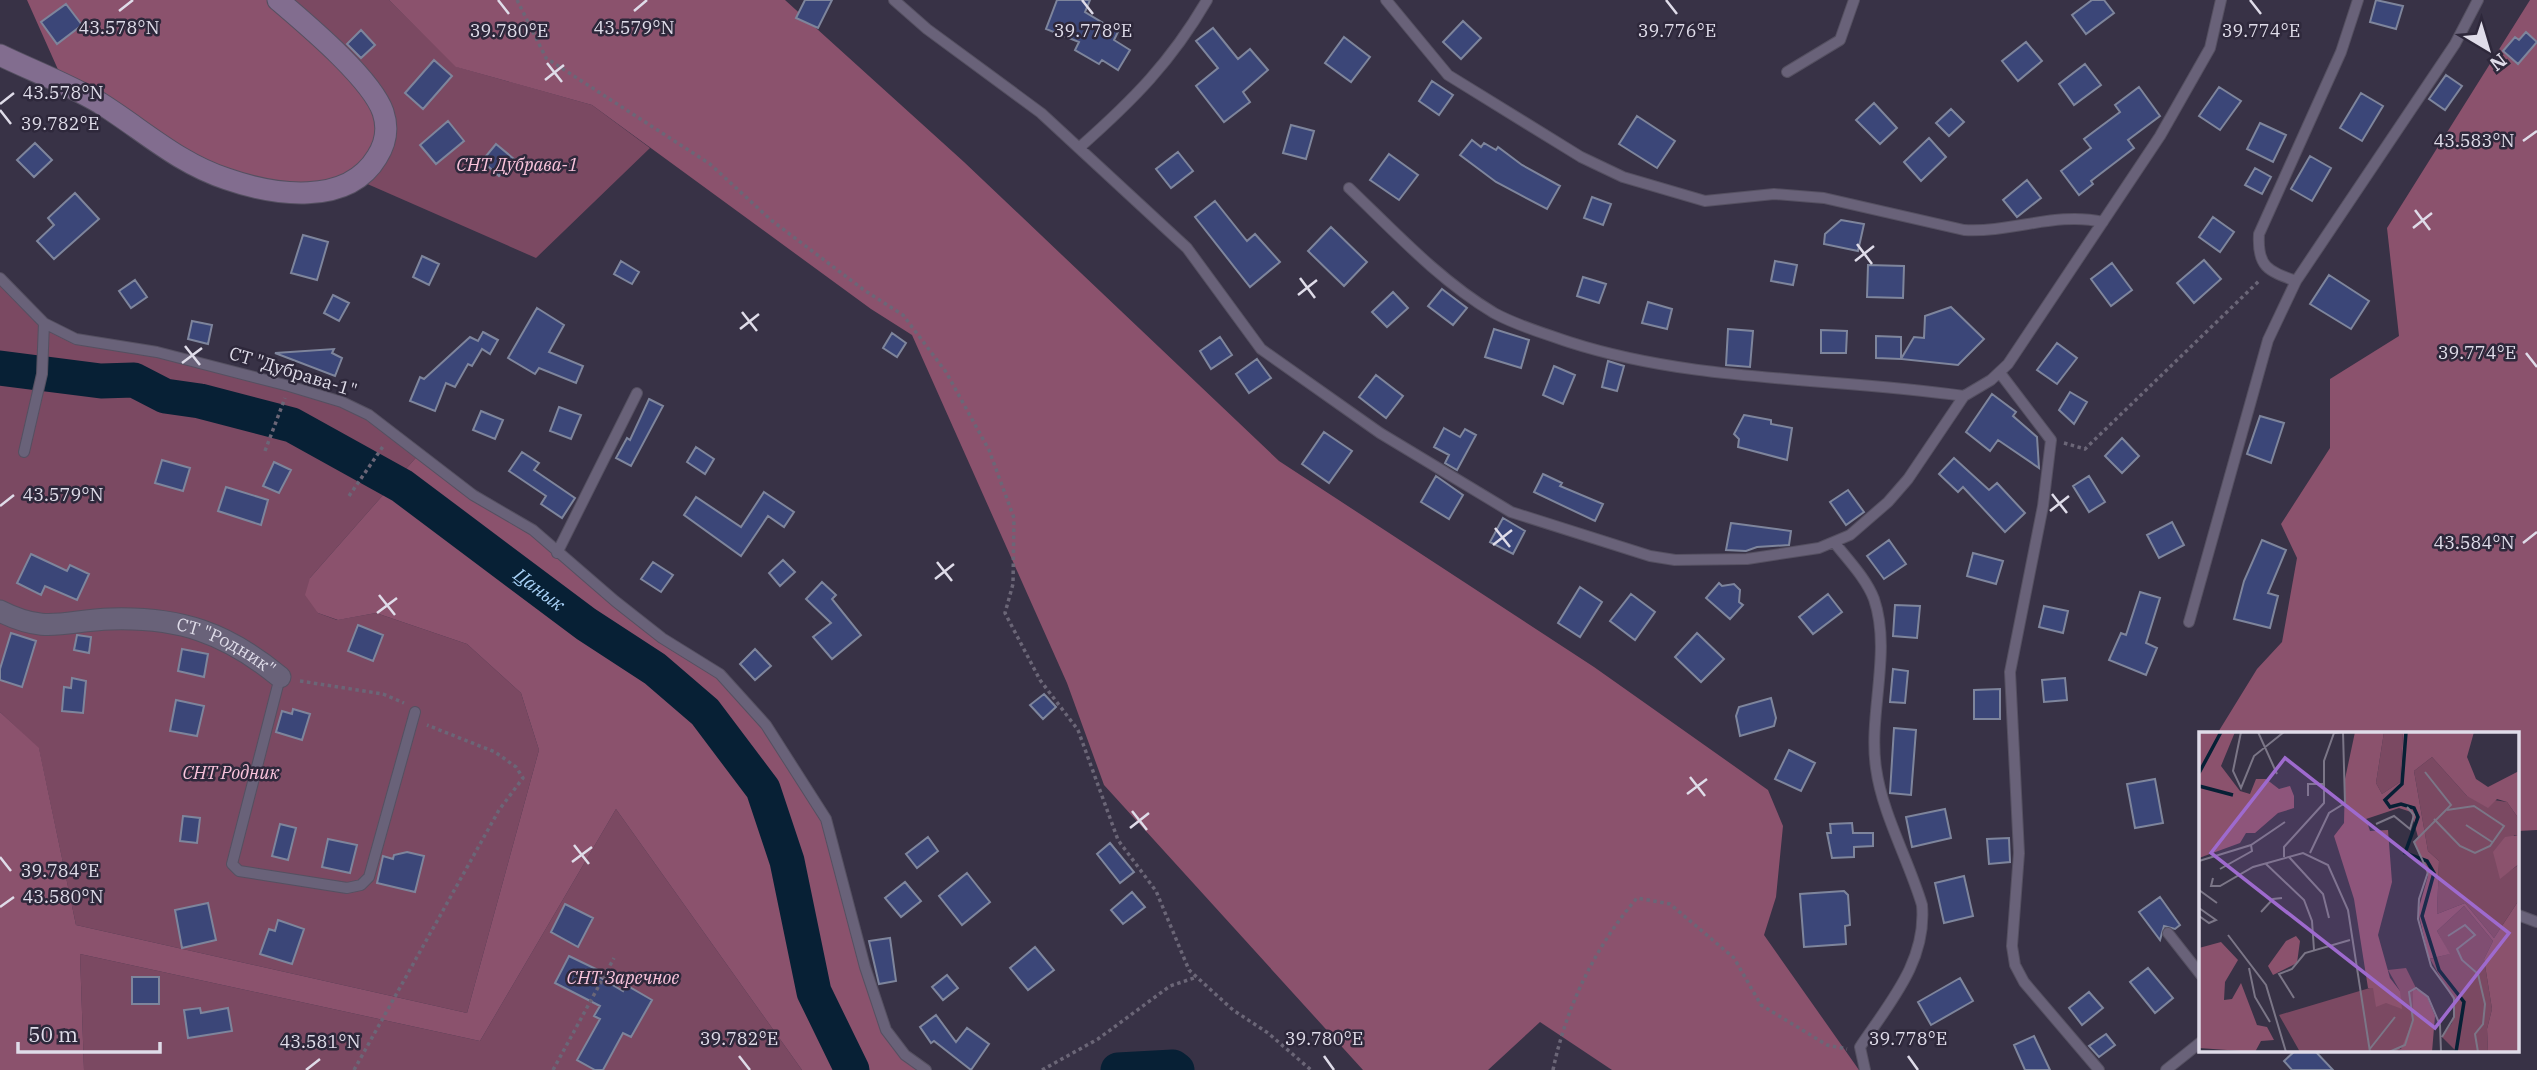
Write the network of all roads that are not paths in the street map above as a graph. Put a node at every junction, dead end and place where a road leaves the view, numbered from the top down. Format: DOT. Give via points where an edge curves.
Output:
graph roads {
  1 [pos="278,0"];
  2 [pos="894,0"];
  3 [pos="1207,0"];
  4 [pos="1386,0"];
  5 [pos="1854,0"];
  6 [pos="2221,0"];
  7 [pos="2358,0"];
  8 [pos="2478,0"];
  9 [pos="0,55"];
  10 [pos="1787,72"];
  11 [pos="1080,147"];
  12 [pos="1349,188"];
  13 [pos="2103,222"];
  14 [pos="0,278"];
  15 [pos="2296,281"];
  16 [pos="44,323"];
  17 [pos="2000,373"];
  18 [pos="637,393"];
  19 [pos="1964,396"];
  20 [pos="24,452"];
  21 [pos="1834,542"];
  22 [pos="557,553"];
  23 [pos="0,611"];
  24 [pos="2189,622"];
  25 [pos="280,677"];
  26 [pos="415,712"];
  27 [pos="2520,916"];
  28 [pos="2537,922"];
  29 [pos="2168,933"];
  30 [pos="2199,972"];
  31 [pos="2199,1044"];
  32 [pos="926,1070"];
  33 [pos="1865,1070"];
  34 [pos="2099,1070"];
  35 [pos="2166,1070"];
  1 -- 9 [label="street" via="321,37 382,109 387,129 379,155 356,179 340,187 318,192 259,188 200,169 167,152 101,104"];
  2 -- 11 [label="lane"];
  3 -- 11 [label="lane" via="1157,74"];
  4 -- 13 [label="lane" via="1448,75 1581,157 1623,177 1705,201 1774,194 1824,198 1964,230 1985,231 2067,217"];
  5 -- 10 [label="lane" via="1840,40"];
  6 -- 13 [label="lane" via="2210,48 2160,136"];
  7 -- 15 [label="lane" via="2341,52 2263,220 2258,247 2261,259 2269,272"];
  8 -- 15 [label="lane" via="2455,44"];
  11 -- 21 [label="lane" via="1186,248 1261,349 1380,433 1511,512 1675,560 1746,559"];
  12 -- 19 [label="lane" via="1446,279 1523,327 1646,360 1779,380"];
  13 -- 17 [label="lane"];
  14 -- 16 [label="lane, СТ \"Дубрава-1\""];
  15 -- 24 [label="lane" via="2267,340"];
  16 -- 20 [label="lane" via="42,374"];
  16 -- 22 [label="lane, СТ \"Дубрава-1\"" via="76,339 157,352 342,402 393,431 473,495 533,530"];
  17 -- 19 [label="lane"];
  17 -- 34 [label="lane" via="2051,440 2043,506 2010,672 2019,853 2012,946 2024,982"];
  18 -- 22 [label="lane"];
  19 -- 21 [label="lane" via="1888,502 1864,526"];
  21 -- 33 [label="lane" via="1865,581 1878,615 1873,740 1877,772 1922,905 1924,925 1906,979 1860,1047"];
  22 -- 32 [label="lane, СТ \"Дубрава-1\"" via="663,638 720,674 766,725 826,819 886,1030 905,1055"];
  23 -- 25 [label="street, СТ \"Родник\"" via="37,625 110,619 189,624 250,652"];
  25 -- 26 [label="lane, СТ \"Родник\"" via="232,864 239,871 347,888 361,885 369,877"];
  27 -- 28 [label="lane"];
  29 -- 30 [label="lane"];
  31 -- 35 [label="lane"];
}
